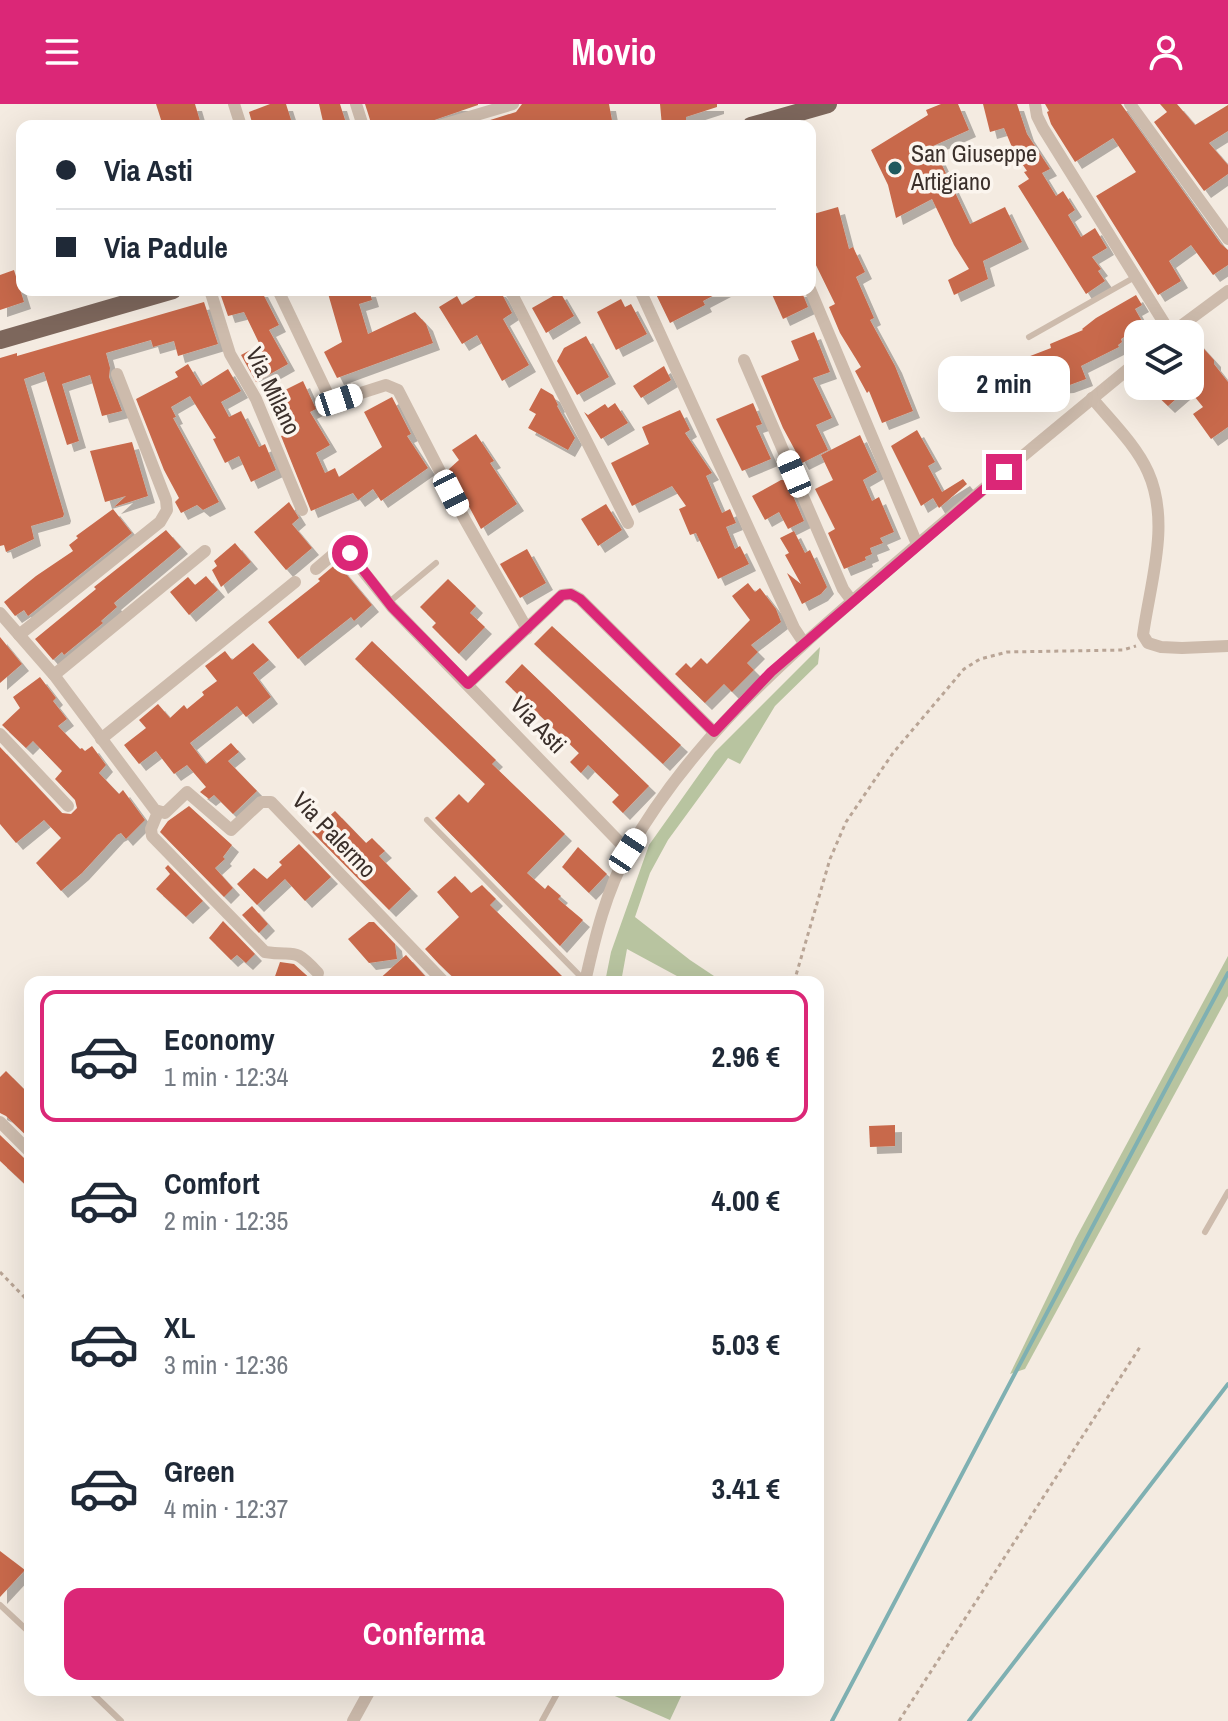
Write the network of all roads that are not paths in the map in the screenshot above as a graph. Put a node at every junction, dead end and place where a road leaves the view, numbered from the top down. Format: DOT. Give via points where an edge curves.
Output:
graph roads {
  1 [pos="513,104"];
  2 [pos="828,104"];
  3 [pos="1035,104"];
  4 [pos="1130,104"];
  5 [pos="459,120"];
  6 [pos="772,120"];
  7 [pos="1228,239"];
  8 [pos="1135,277"];
  9 [pos="1228,291"];
  10 [pos="152,296"];
  11 [pos="212,296"];
  12 [pos="281,296"];
  13 [pos="513,296"];
  14 [pos="643,296"];
  15 [pos="813,296"];
  16 [pos="1161,320"];
  17 [pos="1189,320"];
  18 [pos="1029,337"];
  19 [pos="0,340"];
  20 [pos="744,360"];
  21 [pos="1124,372"];
  22 [pos="117,374"];
  23 [pos="1092,398"];
  24 [pos="302,510"];
  25 [pos="628,523"];
  26 [pos="917,544"];
  27 [pos="205,551"];
  28 [pos="436,563"];
  29 [pos="316,569"];
  30 [pos="295,582"];
  31 [pos="852,601"];
  32 [pos="388,603"];
  33 [pos="0,613"];
  34 [pos="527,629"];
  35 [pos="19,635"];
  36 [pos="804,643"];
  37 [pos="1228,646"];
  38 [pos="54,675"];
  39 [pos="468,684"];
  40 [pos="714,732"];
  41 [pos="0,734"];
  42 [pos="101,739"];
  43 [pos="68,806"];
  44 [pos="158,812"];
  45 [pos="427,820"];
  46 [pos="628,851"];
  47 [pos="318,973"];
  48 [pos="438,976"];
  49 [pos="579,976"];
  50 [pos="587,976"];
  51 [pos="0,1122"];
  52 [pos="24,1146"];
  53 [pos="1228,1192"];
  54 [pos="1205,1232"];
  55 [pos="0,1605"];
  56 [pos="24,1627"];
  57 [pos="95,1696"];
  58 [pos="367,1696"];
  59 [pos="556,1696"];
  60 [pos="121,1721"];
  61 [pos="353,1721"];
  62 [pos="542,1721"];
  1 -- 5 [label="street"];
  2 -- 6 [label="main road"];
  3 -- 8 [label="street" via="1043,128"];
  4 -- 7 [label="street"];
  8 -- 16 [label="street"];
  8 -- 18 [label="lane"];
  9 -- 17 [label="street"];
  10 -- 19 [label="main road"];
  11 -- 24 [label="street, Via Milano" via="230,354 256,399"];
  12 -- 34 [label="street" via="330,399 386,385 398,390"];
  13 -- 25 [label="street"];
  14 -- 36 [label="street"];
  15 -- 26 [label="street"];
  20 -- 31 [label="street"];
  21 -- 23 [label="street"];
  22 -- 35 [label="street" via="166,500 165,516"];
  23 -- 26 [label="street"];
  23 -- 37 [label="street" via="1147,470 1157,498 1156,566 1143,635 1148,643 1172,648"];
  26 -- 31 [label="street"];
  27 -- 38 [label="street"];
  28 -- 32 [label="lane"];
  29 -- 32 [label="street, Via Asti" via="346,550"];
  30 -- 42 [label="street"];
  31 -- 36 [label="street"];
  32 -- 39 [label="street, Via Asti"];
  33 -- 35 [label="street"];
  34 -- 39 [label="street"];
  34 -- 40 [label="street" via="562,595 571,594"];
  35 -- 38 [label="street"];
  36 -- 40 [label="street"];
  38 -- 42 [label="street"];
  39 -- 46 [label="street, Via Asti"];
  40 -- 46 [label="street"];
  41 -- 43 [label="street"];
  42 -- 44 [label="street"];
  44 -- 47 [label="street" via="152,836 265,952 298,954"];
  44 -- 48 [label="street, Via Palermo" via="165,813 187,792 231,830 261,802 271,802"];
  45 -- 49 [label="lane"];
  46 -- 50 [label="street" via="608,898"];
  51 -- 52 [label="street"];
  53 -- 54 [label="lane"];
  55 -- 56 [label="lane"];
  57 -- 60 [label="lane"];
  58 -- 61 [label="street"];
  59 -- 62 [label="lane"];
}
